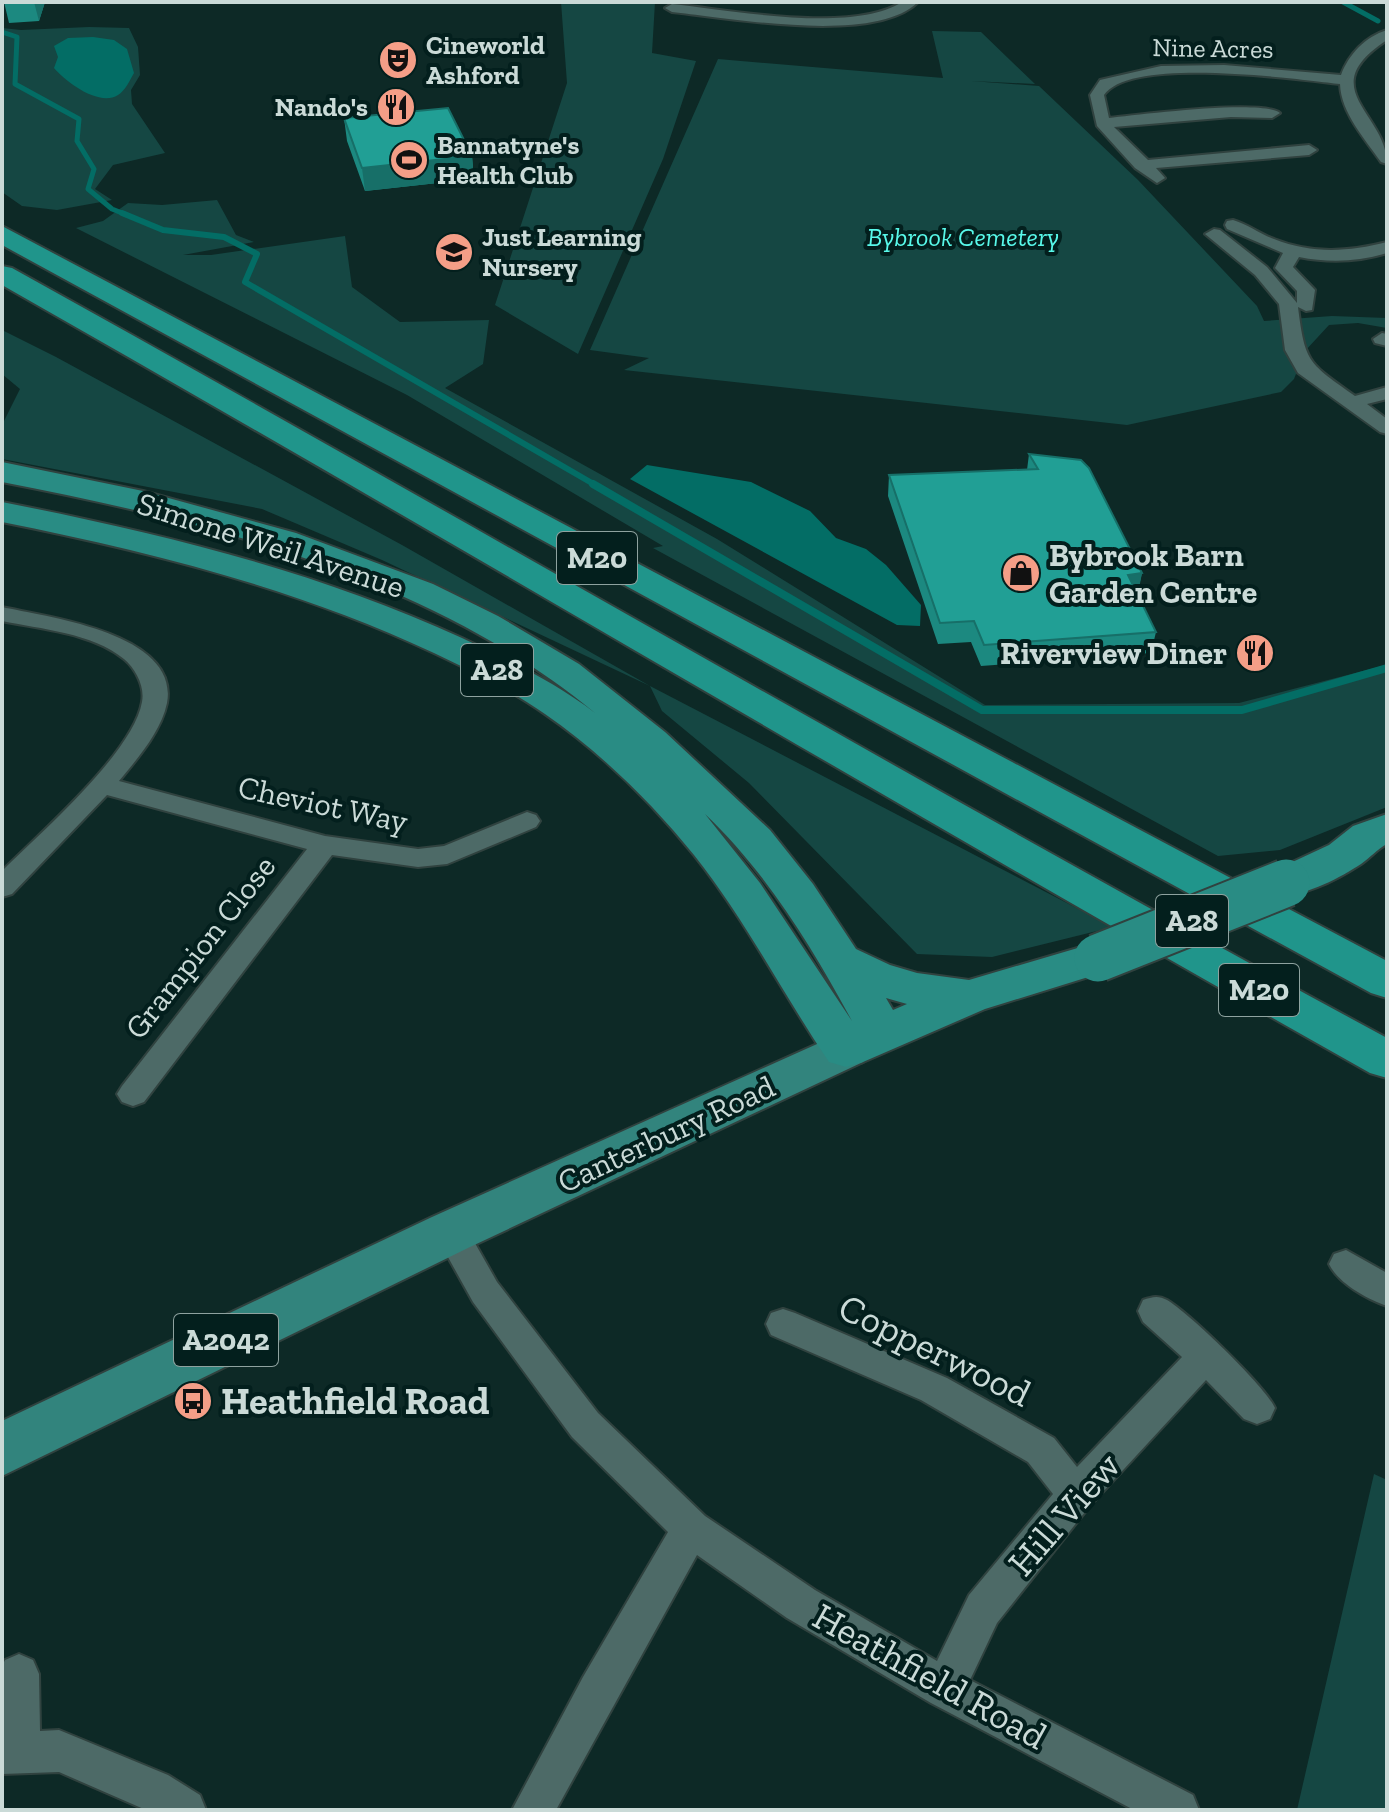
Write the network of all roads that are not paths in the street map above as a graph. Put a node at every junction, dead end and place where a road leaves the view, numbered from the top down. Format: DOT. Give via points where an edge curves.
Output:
graph roads {
  1 [pos="911,2"];
  2 [pos="672,13"];
  3 [pos="1387,34"];
  4 [pos="1346,80"];
  5 [pos="1272,113"];
  6 [pos="1102,123"];
  7 [pos="1309,150"];
  8 [pos="1387,159"];
  9 [pos="1141,165"];
  10 [pos="1157,178"];
  11 [pos="13,225"];
  12 [pos="1233,225"];
  13 [pos="1214,234"];
  14 [pos="1387,247"];
  15 [pos="1294,250"];
  16 [pos="2,274"];
  17 [pos="2,305"];
  18 [pos="1306,306"];
  19 [pos="211,393"];
  20 [pos="1387,393"];
  21 [pos="1354,402"];
  22 [pos="1387,428"];
  23 [pos="2,472"];
  24 [pos="2,512"];
  25 [pos="2,614"];
  26 [pos="101,785"];
  27 [pos="527,821"];
  28 [pos="1387,828"];
  29 [pos="325,845"];
  30 [pos="1387,848"];
  31 [pos="1344,855"];
  32 [pos="2,887"];
  33 [pos="843,961"];
  34 [pos="1387,981"];
  35 [pos="969,997"];
  36 [pos="864,1041"];
  37 [pos="1387,1060"];
  38 [pos="133,1094"];
  39 [pos="451,1232"];
  40 [pos="1346,1264"];
  41 [pos="1387,1291"];
  42 [pos="1155,1311"];
  43 [pos="783,1324"];
  44 [pos="1206,1356"];
  45 [pos="1257,1408"];
  46 [pos="2,1449"];
  47 [pos="1076,1495"];
  48 [pos="691,1529"];
  49 [pos="19,1674"];
  50 [pos="945,1689"];
  51 [pos="10,1752"];
  52 [pos="185,1810"];
  53 [pos="533,1810"];
  54 [pos="1178,1810"];
  1 -- 2 [label="street" via="902,11 848,23 707,11 687,18"];
  3 -- 4 [label="street" via="1352,58"];
  4 -- 6 [label="street, Nine Acres" via="1209,70 1135,73 1099,88"];
  4 -- 8 [label="street" via="1352,103"];
  5 -- 6 [label="street"];
  6 -- 9 [label="street"];
  7 -- 9 [label="street"];
  9 -- 10 [label="street"];
  11 -- 34 [label="highway, M20" via="280,383 547,531"];
  12 -- 15 [label="street"];
  13 -- 21 [label="street" via="1261,271 1288,303 1294,350 1305,369"];
  14 -- 15 [label="street" via="1339,255"];
  15 -- 18 [label="street" via="1284,268 1306,290"];
  16 -- 19 [label="highway, M20"];
  17 -- 19 [label="highway, M20" via="135,371"];
  19 -- 37 [label="highway, M20"];
  20 -- 21 [label="street"];
  21 -- 22 [label="street"];
  23 -- 33 [label="highway, Simone Weil Avenue / A28" via="145,502 344,562 417,591 548,660 620,713 727,812 763,850"];
  24 -- 36 [label="highway, Simone Weil Avenue / A28" via="213,558 348,603 424,633 571,714 646,778 709,845"];
  25 -- 26 [label="street" via="130,652 153,681 155,703 147,728"];
  26 -- 29 [label="street, Cheviot Way"];
  26 -- 32 [label="street"];
  27 -- 29 [label="street, Cheviot Way" via="447,855 418,858"];
  28 -- 31 [label="highway, Canterbury Road / A28"];
  29 -- 38 [label="street, Grampion Close"];
  30 -- 31 [label="highway, Canterbury Road / A28"];
  31 -- 35 [label="highway, Canterbury Road / A28, bridge" via="1098,958"];
  33 -- 35 [label="highway" via="876,980"];
  33 -- 36 [label="highway, Simone Weil Avenue / A28"];
  35 -- 36 [label="highway, Canterbury Road / A28"];
  36 -- 39 [label="main road, Canterbury Road / A2042"];
  39 -- 46 [label="main road, Canterbury Road / A2042"];
  39 -- 48 [label="street, Heathfield Road" via="485,1292 585,1425"];
  40 -- 41 [label="street"];
  42 -- 44 [label="street"];
  43 -- 47 [label="street, Copperwood" via="934,1389 1041,1450"];
  44 -- 45 [label="street"];
  44 -- 47 [label="street, Hill View"];
  47 -- 50 [label="street, Hill View" via="983,1609"];
  48 -- 50 [label="street, Heathfield Road" via="801,1604"];
  48 -- 53 [label="street"];
  49 -- 51 [label="street"];
  50 -- 54 [label="street, Heathfield Road"];
  51 -- 52 [label="street" via="59,1751 153,1790"];
}
